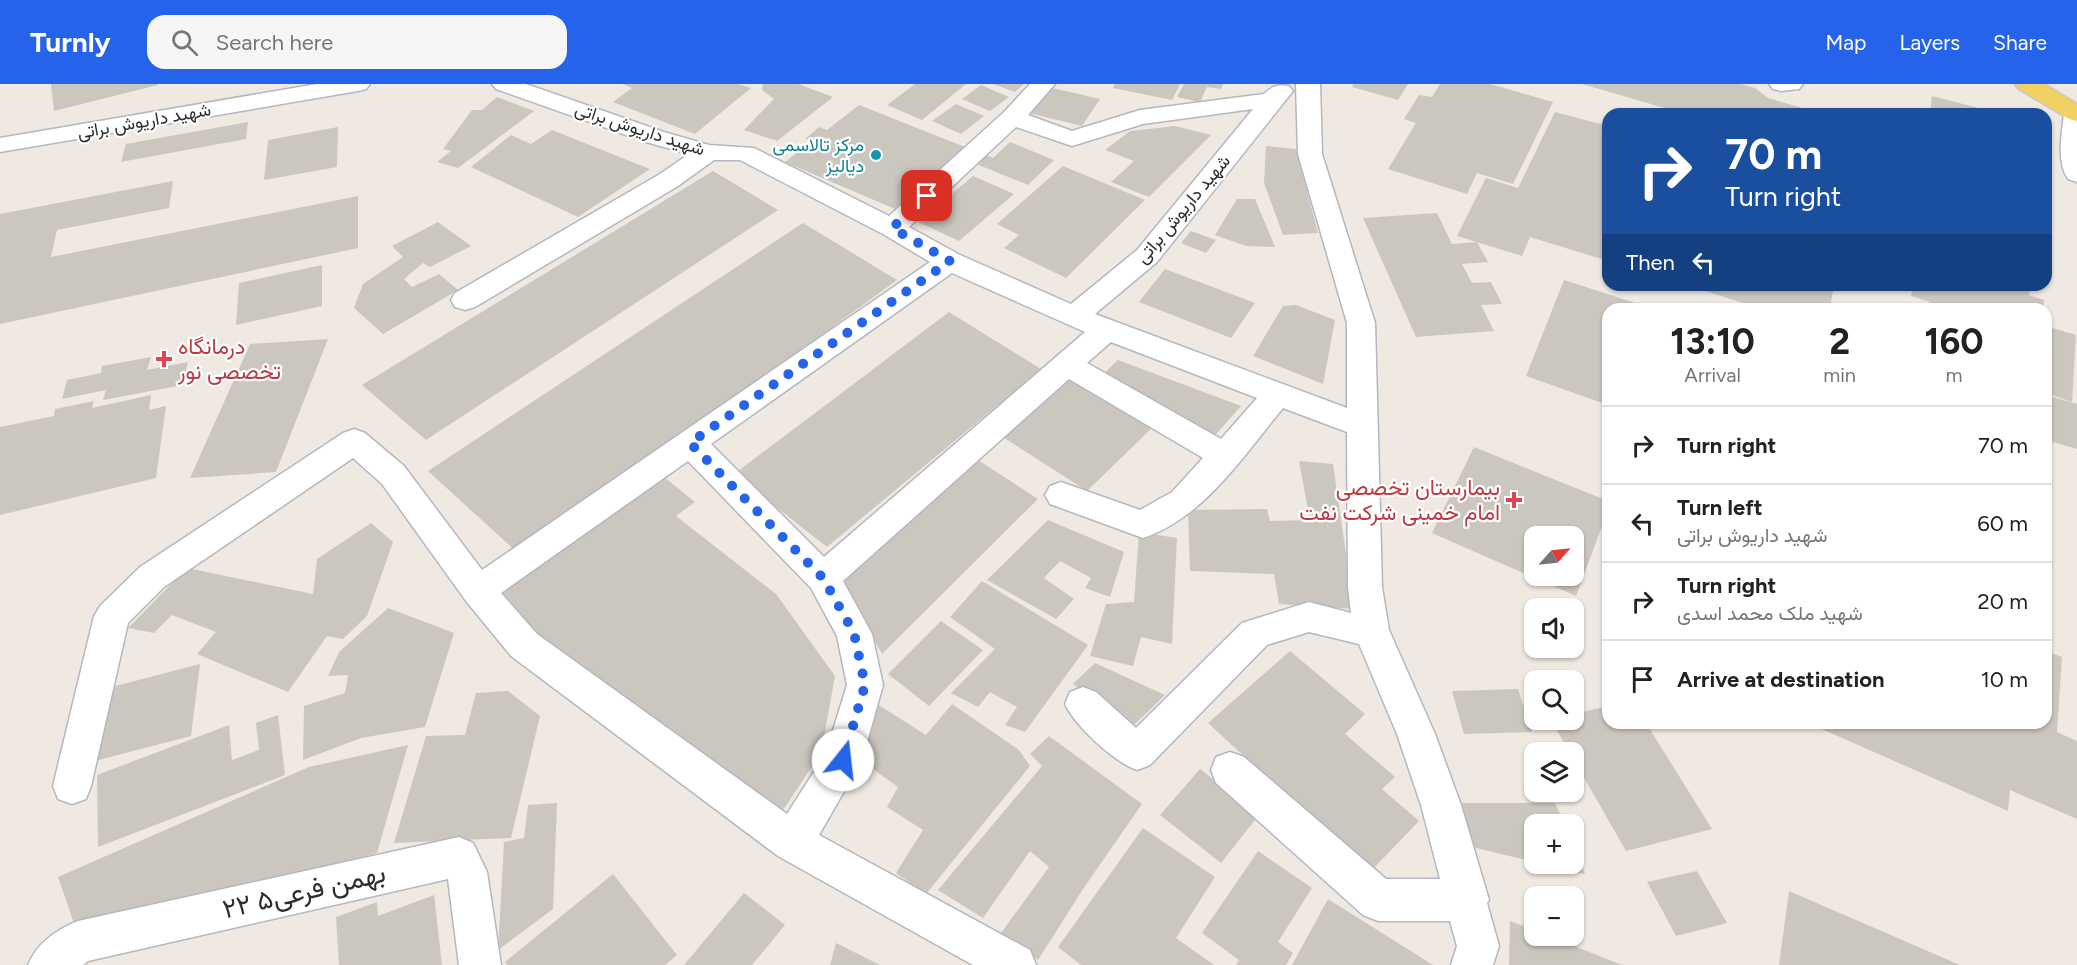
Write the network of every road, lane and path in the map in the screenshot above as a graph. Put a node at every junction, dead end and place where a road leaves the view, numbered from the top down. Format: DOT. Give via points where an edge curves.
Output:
graph roads {
  1 [pos="358,84"];
  2 [pos="504,84"];
  3 [pos="1043,84"];
  4 [pos="1781,84"];
  5 [pos="1791,84"];
  6 [pos="2027,84"];
  7 [pos="1281,89"];
  8 [pos="2076,114"];
  9 [pos="1012,118"];
  10 [pos="0,145"];
  11 [pos="708,152"];
  12 [pos="2077,174"];
  13 [pos="892,228"];
  14 [pos="950,261"];
  15 [pos="465,300"];
  16 [pos="1074,317"];
  17 [pos="1107,329"];
  18 [pos="1067,365"];
  19 [pos="1278,393"];
  20 [pos="1364,426"];
  21 [pos="690,443"];
  22 [pos="1225,456"];
  23 [pos="1061,495"];
  24 [pos="823,578"];
  25 [pos="478,591"];
  26 [pos="1371,630"];
  27 [pos="1083,704"];
  28 [pos="1230,770"];
  29 [pos="72,786"];
  30 [pos="792,842"];
  31 [pos="1468,900"];
  32 [pos="48,965"];
  33 [pos="480,965"];
  34 [pos="1015,965"];
  35 [pos="1472,965"];
  1 -- 10 [label="street, شهید داریوش براتی"];
  2 -- 11 [label="street, شهید داریوش براتی"];
  3 -- 9 [label="street"];
  4 -- 5 [label="street"];
  6 -- 8 [label="main road"];
  7 -- 9 [label="street" via="1140,117 1072,139"];
  7 -- 16 [label="street, شهید داریوش براتی" via="1147,256"];
  7 -- 20 [label="street" via="1310,154 1361,323"];
  8 -- 12 [label="street" via="2073,154"];
  9 -- 13 [label="street"];
  11 -- 13 [label="street, شهید داریوش براتی" via="745,153"];
  11 -- 15 [label="street" via="669,180"];
  13 -- 14 [label="street, شهید داریوش براتی"];
  14 -- 16 [label="street, شهید داریوش براتی"];
  14 -- 21 [label="street"];
  16 -- 17 [label="street"];
  17 -- 18 [label="street"];
  17 -- 19 [label="street"];
  18 -- 22 [label="street"];
  18 -- 24 [label="street"];
  19 -- 20 [label="street"];
  19 -- 22 [label="street"];
  20 -- 26 [label="street" via="1365,587"];
  21 -- 24 [label="street"];
  21 -- 25 [label="street"];
  22 -- 23 [label="street" via="1183,501 1143,525"];
  24 -- 30 [label="street" via="854,633 865,685 843,760"];
  25 -- 29 [label="street" via="393,475 354,441 152,577 112,616"];
  25 -- 30 [label="street" via="524,645"];
  26 -- 27 [label="street" via="1309,616 1255,634 1137,753"];
  26 -- 31 [label="street" via="1438,795"];
  28 -- 31 [label="street" via="1378,900"];
  30 -- 34 [label="street"];
  31 -- 35 [label="street" via="1478,946"];
  32 -- 33 [label="street, ۲۲ بهمن فرعی۵" via="78,942 459,857 467,872"];
}
